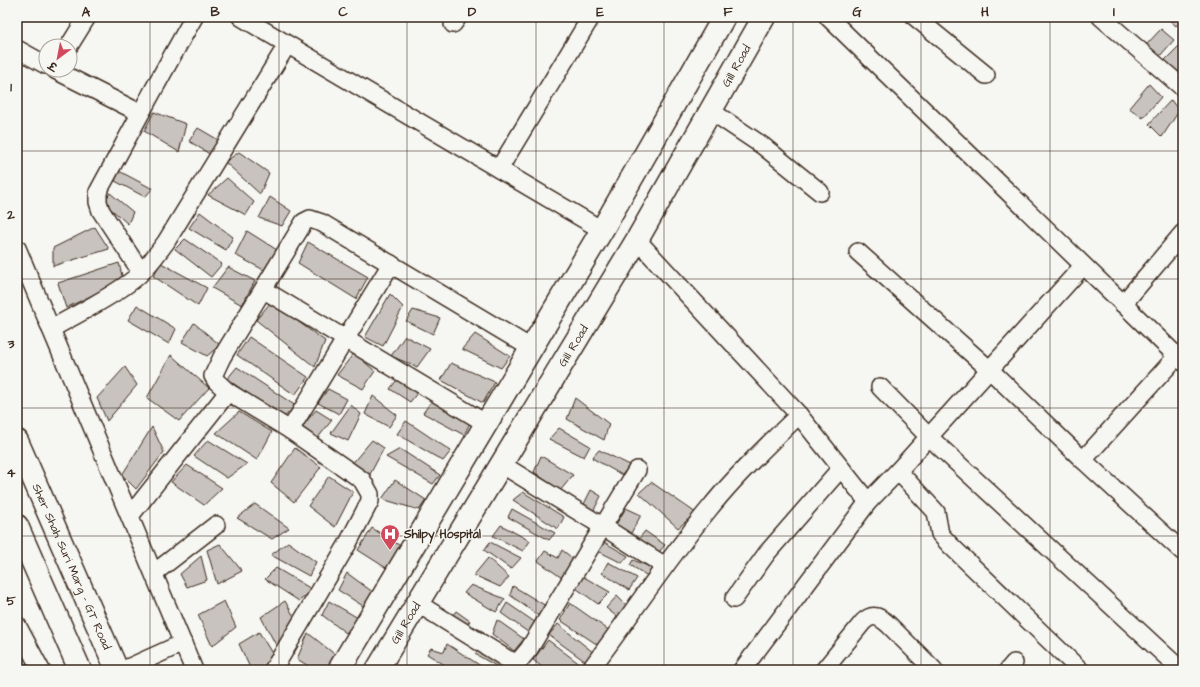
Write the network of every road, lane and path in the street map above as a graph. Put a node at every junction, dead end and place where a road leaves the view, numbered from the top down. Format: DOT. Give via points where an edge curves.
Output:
graph roads {
  1 [pos="86,17"];
  2 [pos="194,17"];
  3 [pos="241,17"];
  4 [pos="590,17"];
  5 [pos="764,17"];
  6 [pos="828,17"];
  7 [pos="915,17"];
  8 [pos="1101,17"];
  9 [pos="722,18"];
  10 [pos="264,23"];
  11 [pos="74,38"];
  12 [pos="287,45"];
  13 [pos="17,49"];
  14 [pos="38,61"];
  15 [pos="986,75"];
  16 [pos="71,78"];
  17 [pos="1183,88"];
  18 [pos="711,111"];
  19 [pos="140,113"];
  20 [pos="499,169"];
  21 [pos="820,192"];
  22 [pos="602,230"];
  23 [pos="1183,234"];
  24 [pos="638,240"];
  25 [pos="17,248"];
  26 [pos="858,252"];
  27 [pos="391,264"];
  28 [pos="1083,266"];
  29 [pos="141,272"];
  30 [pos="264,290"];
  31 [pos="1123,304"];
  32 [pos="51,329"];
  33 [pos="346,338"];
  34 [pos="531,348"];
  35 [pos="1180,359"];
  36 [pos="990,370"];
  37 [pos="880,387"];
  38 [pos="228,392"];
  39 [pos="799,415"];
  40 [pos="487,424"];
  41 [pos="290,430"];
  42 [pos="929,438"];
  43 [pos="17,441"];
  44 [pos="1083,460"];
  45 [pos="501,464"];
  46 [pos="841,468"];
  47 [pos="637,470"];
  48 [pos="898,472"];
  49 [pos="868,502"];
  50 [pos="130,516"];
  51 [pos="216,525"];
  52 [pos="17,526"];
  53 [pos="602,526"];
  54 [pos="1183,552"];
  55 [pos="665,566"];
  56 [pos="154,573"];
  57 [pos="734,599"];
  58 [pos="417,603"];
  59 [pos="17,624"];
  60 [pos="183,643"];
  61 [pos="746,669"];
  62 [pos="41,670"];
  63 [pos="80,670"];
  64 [pos="117,670"];
  65 [pos="123,670"];
  66 [pos="194,670"];
  67 [pos="273,670"];
  68 [pos="339,670"];
  69 [pos="377,670"];
  70 [pos="590,670"];
  71 [pos="824,670"];
  72 [pos="934,670"];
  73 [pos="1080,670"];
  74 [pos="1182,670"];
  1 -- 11 [label="street"];
  2 -- 19 [label="street"];
  3 -- 10 [label="street"];
  4 -- 20 [label="street"];
  5 -- 18 [label="main road, Gill Road"];
  6 -- 28 [label="street"];
  7 -- 15 [label="street"];
  8 -- 17 [label="street"];
  9 -- 22 [label="main road"];
  10 -- 12 [label="street"];
  12 -- 20 [label="street"];
  12 -- 29 [label="street" via="166,242"];
  13 -- 14 [label="street"];
  16 -- 19 [label="street"];
  18 -- 21 [label="street" via="763,146"];
  18 -- 24 [label="main road, Gill Road"];
  19 -- 29 [label="street" via="98,192 98,202 101,211"];
  20 -- 22 [label="street"];
  22 -- 34 [label="main road"];
  23 -- 31 [label="street"];
  24 -- 39 [label="street"];
  24 -- 45 [label="main road, Gill Road"];
  25 -- 32 [label="street"];
  26 -- 36 [label="street"];
  27 -- 30 [label="street" via="322,223 310,219 297,231"];
  27 -- 33 [label="street"];
  27 -- 34 [label="street"];
  28 -- 31 [label="street"];
  28 -- 36 [label="street"];
  29 -- 32 [label="street" via="121,288"];
  30 -- 33 [label="street"];
  30 -- 38 [label="street" via="215,369 216,381"];
  31 -- 35 [label="street"];
  32 -- 50 [label="street"];
  33 -- 40 [label="street"];
  33 -- 41 [label="street"];
  34 -- 40 [label="main road"];
  35 -- 44 [label="street"];
  36 -- 42 [label="street"];
  36 -- 44 [label="street"];
  37 -- 42 [label="street"];
  38 -- 41 [label="street"];
  38 -- 50 [label="street"];
  39 -- 46 [label="street"];
  39 -- 55 [label="street" via="748,464"];
  40 -- 68 [label="main road"];
  41 -- 67 [label="street" via="362,480 370,494 370,500 347,545"];
  42 -- 48 [label="street"];
  42 -- 74 [label="street"];
  43 -- 64 [label="main road, Sher Shah Suri Marg - GT Road"];
  44 -- 54 [label="street"];
  45 -- 53 [label="street"];
  45 -- 58 [label="main road, Gill Road"];
  46 -- 49 [label="street"];
  46 -- 57 [label="street" via="767,553"];
  47 -- 53 [label="street"];
  48 -- 49 [label="street"];
  48 -- 73 [label="street" via="936,512 940,534 950,545"];
  49 -- 61 [label="street"];
  50 -- 56 [label="street"];
  51 -- 56 [label="street"];
  52 -- 63 [label="main road"];
  53 -- 55 [label="street"];
  53 -- 58 [label="street" via="529,649 519,661 507,658"];
  55 -- 70 [label="street"];
  56 -- 60 [label="street"];
  58 -- 69 [label="main road, Gill Road"];
  59 -- 62 [label="street"];
  60 -- 65 [label="street"];
  60 -- 66 [label="street"];
  71 -- 72 [label="street" via="868,616 874,616 889,625"];
}
